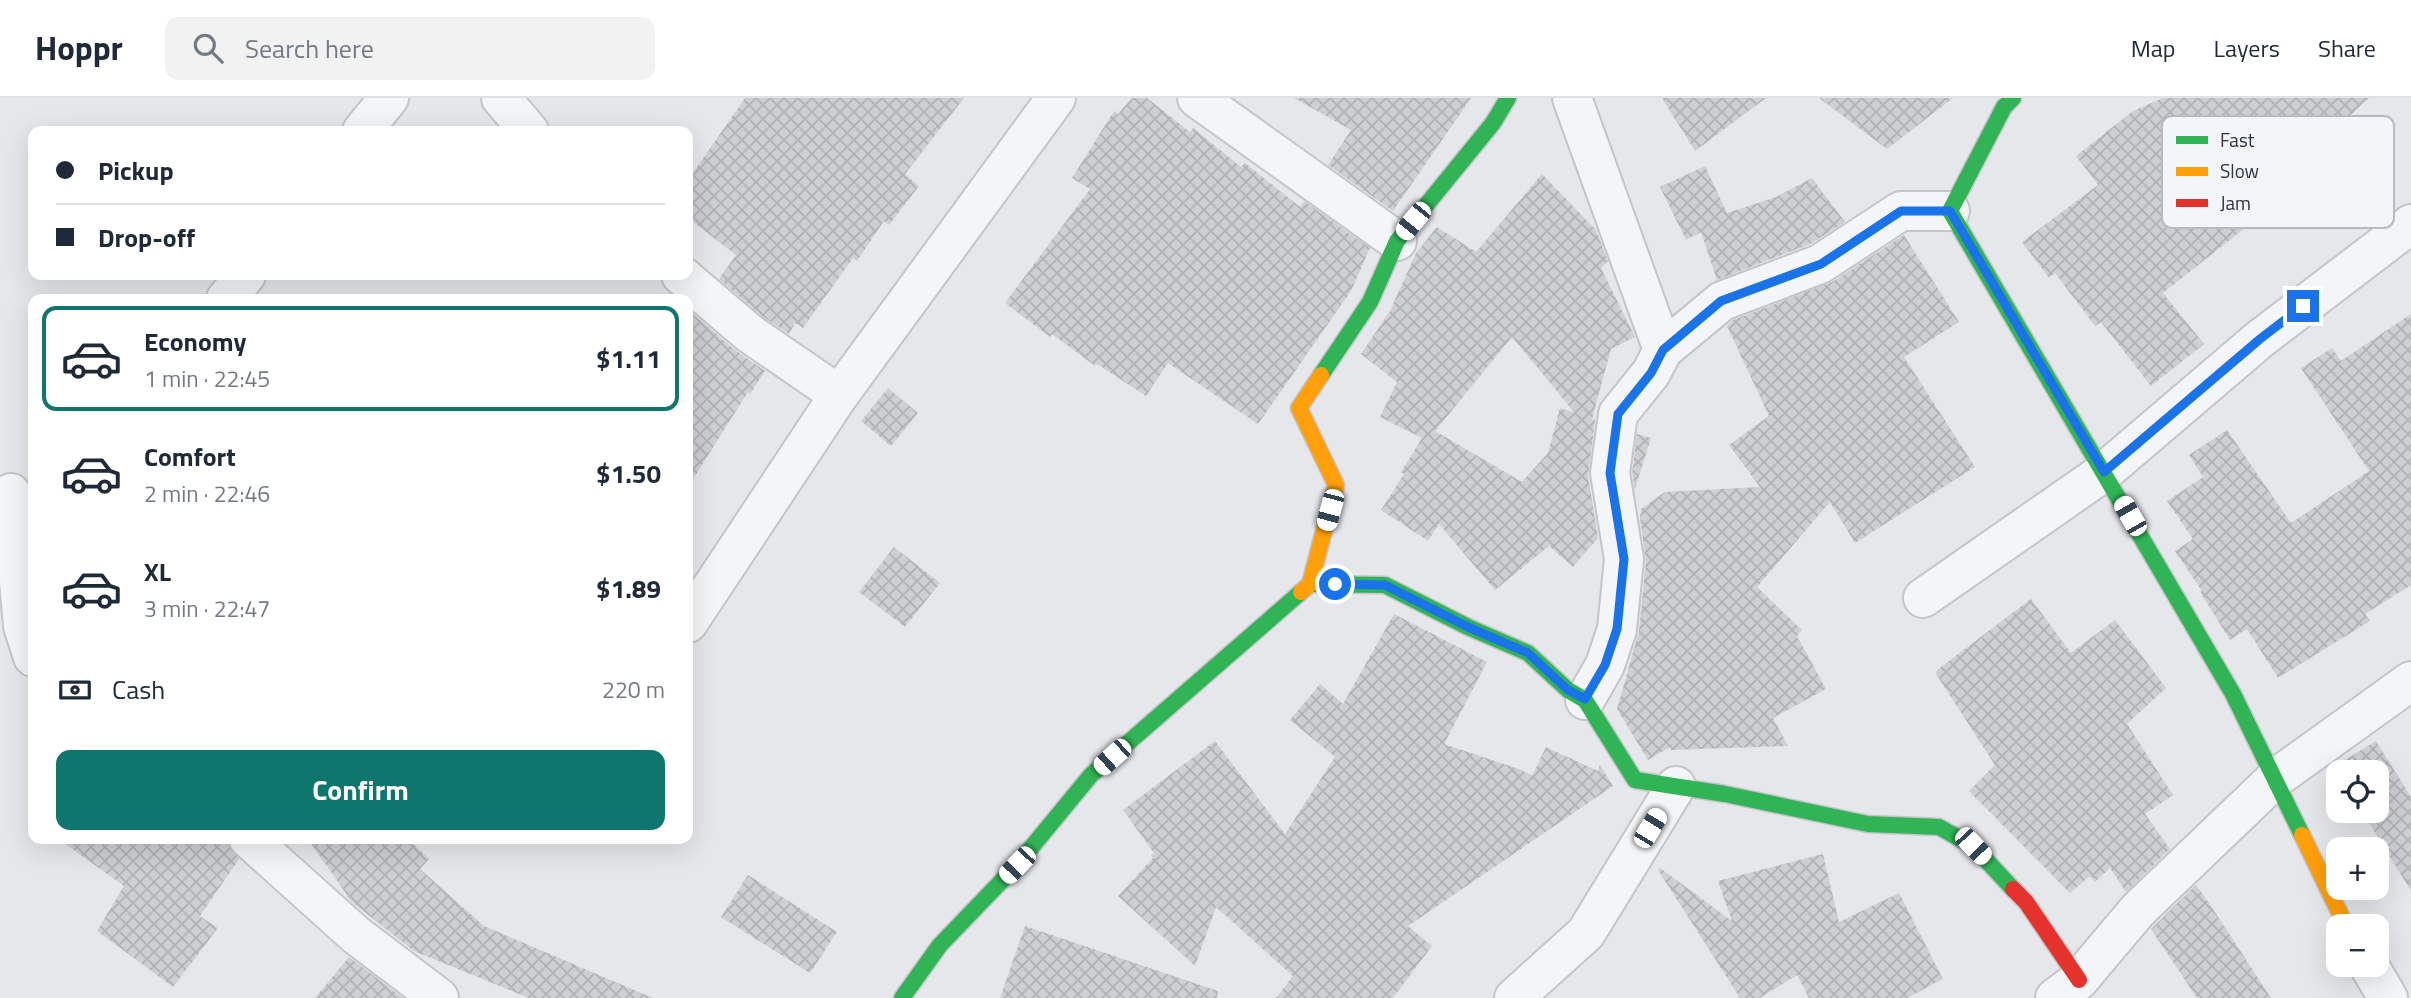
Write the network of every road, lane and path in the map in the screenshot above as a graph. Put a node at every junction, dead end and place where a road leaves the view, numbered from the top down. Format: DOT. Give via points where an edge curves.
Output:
graph roads {
  1 [pos="389,98"];
  2 [pos="501,98"];
  3 [pos="1056,98"];
  4 [pos="1197,98"];
  5 [pos="1508,98"];
  6 [pos="1572,98"];
  7 [pos="2013,98"];
  8 [pos="366,126"];
  9 [pos="525,126"];
  10 [pos="1950,211"];
  11 [pos="2411,223"];
  12 [pos="1397,241"];
  13 [pos="242,280"];
  14 [pos="687,280"];
  15 [pos="230,294"];
  16 [pos="1663,350"];
  17 [pos="839,395"];
  18 [pos="2104,472"];
  19 [pos="15,483"];
  20 [pos="1310,584"];
  21 [pos="1923,598"];
  22 [pos="693,615"];
  23 [pos="0,636"];
  24 [pos="28,642"];
  25 [pos="28,660"];
  26 [pos="2411,681"];
  27 [pos="1585,699"];
  28 [pos="2276,778"];
  29 [pos="1676,786"];
  30 [pos="255,844"];
  31 [pos="2340,914"];
  32 [pos="2376,977"];
  33 [pos="2067,989"];
  34 [pos="439,998"];
  35 [pos="902,998"];
  36 [pos="1514,998"];
  37 [pos="2388,998"];
  1 -- 8 [label="street"];
  2 -- 9 [label="street"];
  3 -- 17 [label="street"];
  4 -- 12 [label="street"];
  5 -- 12 [label="street"];
  6 -- 16 [label="street"];
  7 -- 10 [label="street"];
  10 -- 16 [label="street" via="1901,211 1821,264 1721,301"];
  10 -- 18 [label="street"];
  11 -- 18 [label="street" via="2260,339"];
  12 -- 20 [label="street" via="1370,302 1299,408 1336,485"];
  13 -- 15 [label="street"];
  14 -- 17 [label="street"];
  16 -- 27 [label="street" via="1618,414 1610,473 1624,559 1617,629 1605,665"];
  17 -- 22 [label="street"];
  18 -- 21 [label="street"];
  18 -- 28 [label="street" via="2233,694"];
  19 -- 24 [label="street" via="23,626"];
  20 -- 27 [label="street" via="1385,585 1528,653 1568,690"];
  20 -- 35 [label="street" via="1091,775 1017,865 940,945"];
  23 -- 25 [label="street"];
  26 -- 28 [label="street"];
  27 -- 29 [label="street" via="1634,780"];
  28 -- 31 [label="street"];
  28 -- 33 [label="street" via="2138,911"];
  29 -- 33 [label="street" via="1868,824 1939,827 1973,846 2026,902"];
  29 -- 36 [label="street" via="1586,933"];
  30 -- 34 [label="street" via="356,935"];
  32 -- 37 [label="street"];
}
